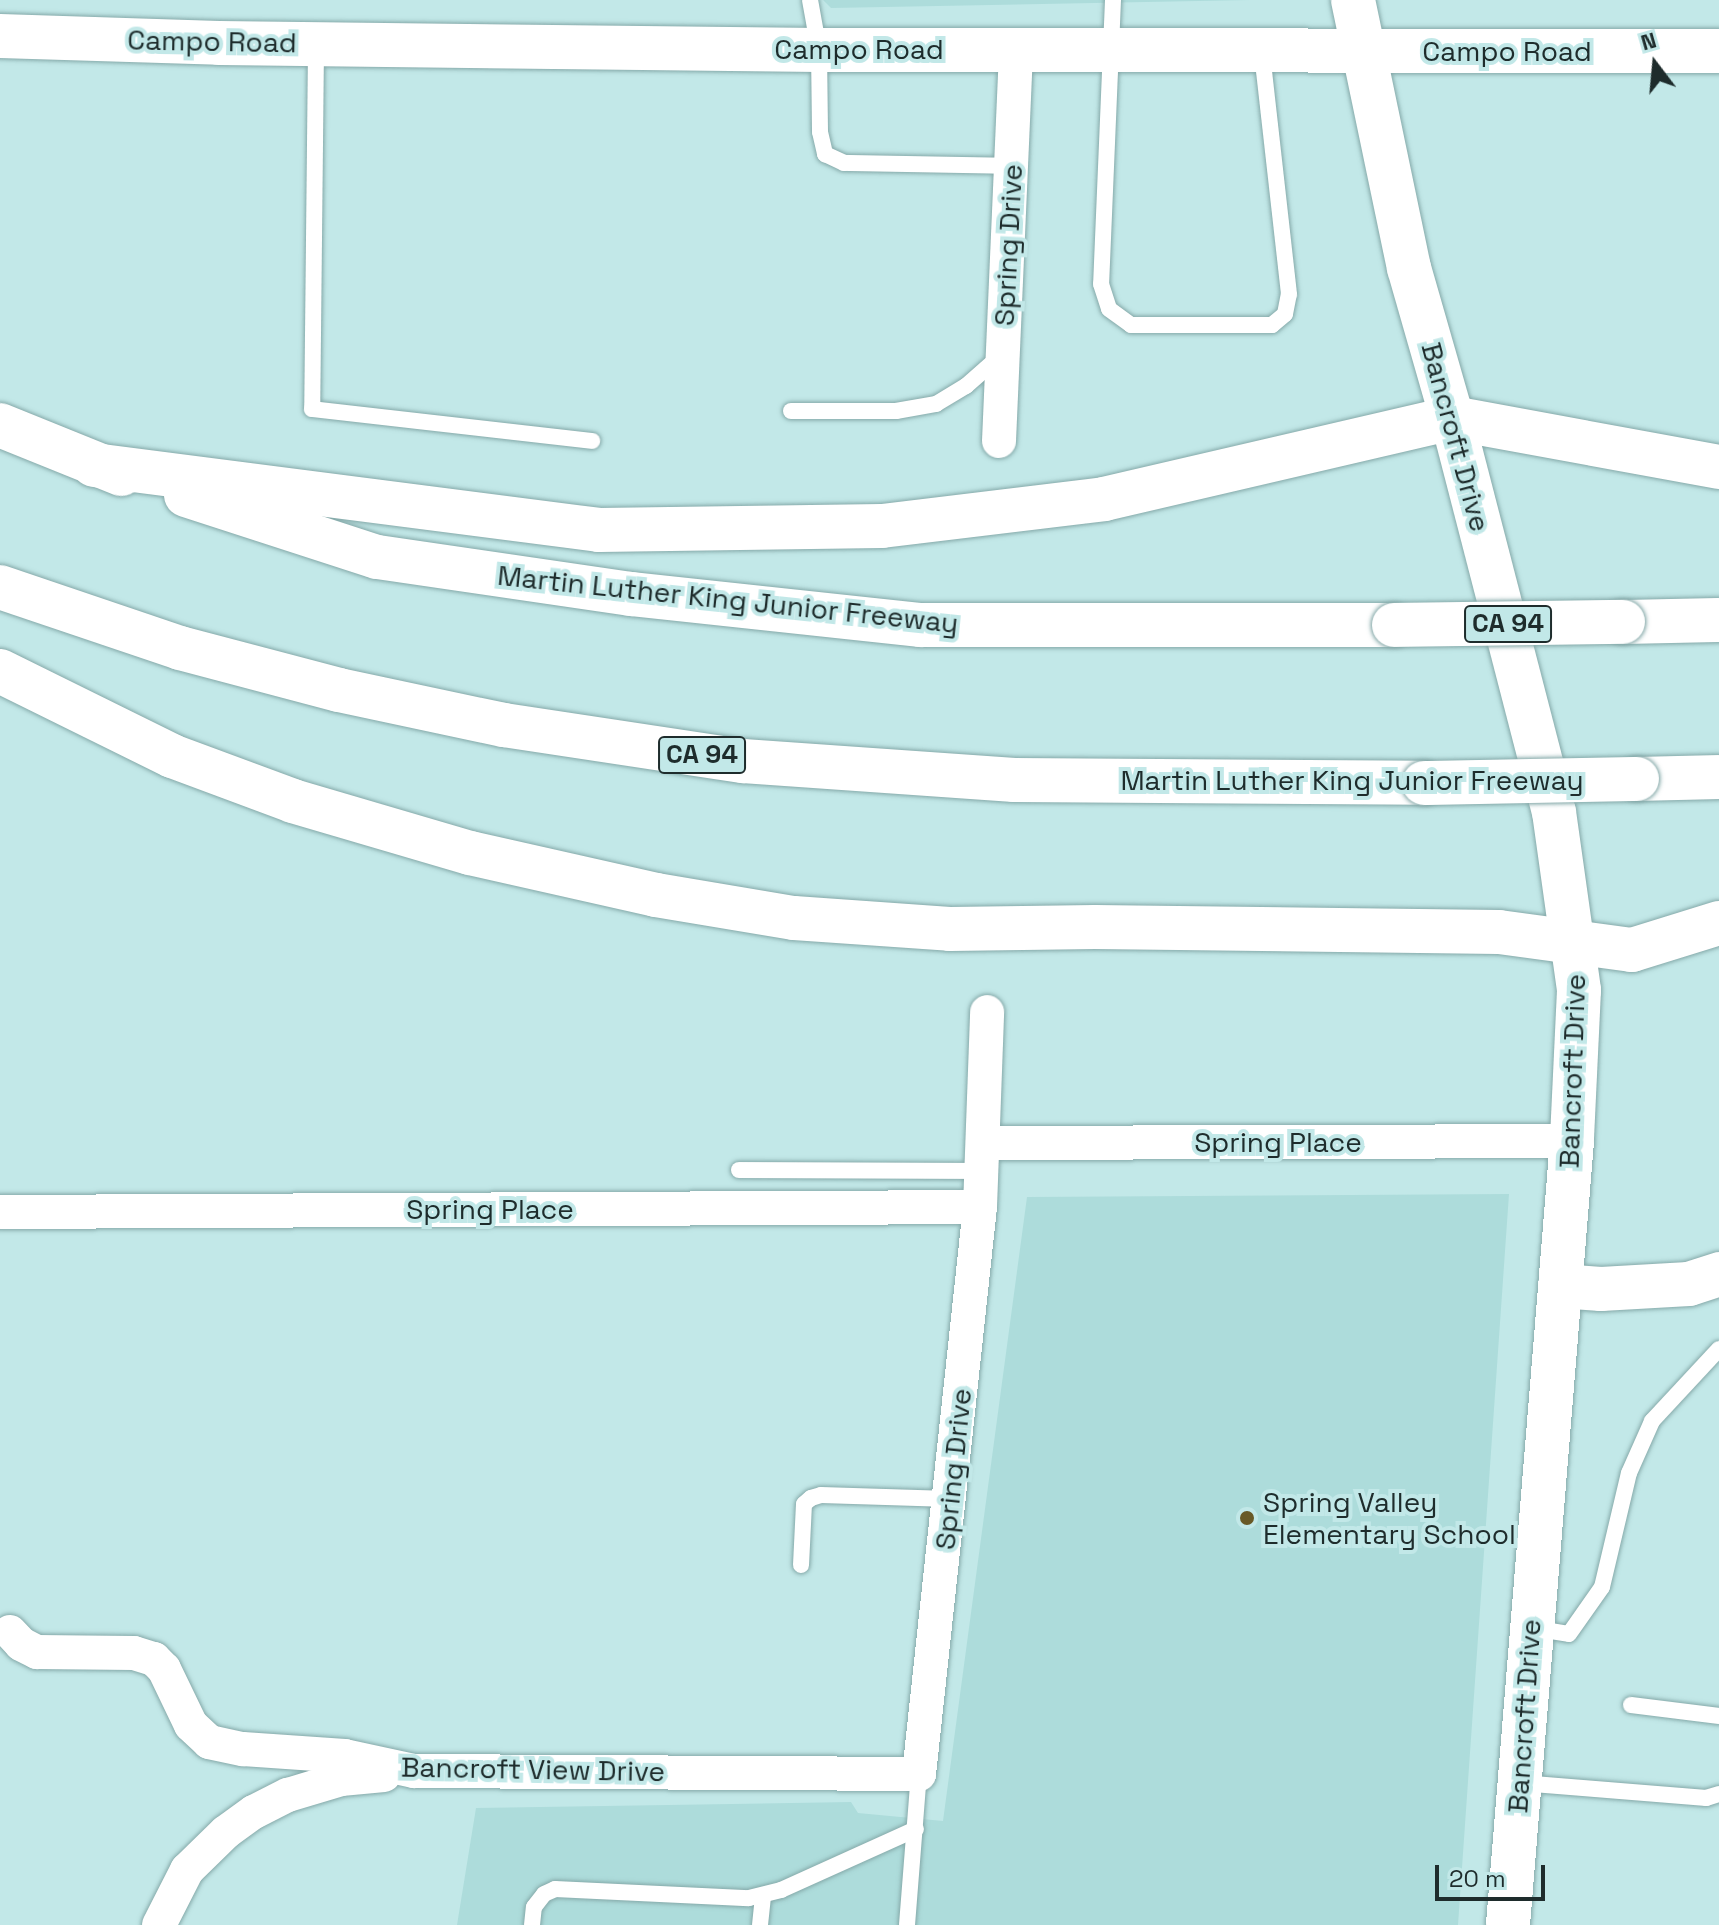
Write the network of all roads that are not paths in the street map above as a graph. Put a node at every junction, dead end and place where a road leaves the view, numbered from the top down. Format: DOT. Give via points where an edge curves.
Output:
graph roads {
  1 [pos="810,0"];
  2 [pos="1113,0"];
  3 [pos="1353,0"];
  4 [pos="0,36"];
  5 [pos="316,42"];
  6 [pos="1016,49"];
  7 [pos="819,50"];
  8 [pos="1113,51"];
  9 [pos="1365,51"];
  10 [pos="1719,51"];
  11 [pos="1262,52"];
  12 [pos="1011,166"];
  13 [pos="1003,353"];
  14 [pos="791,411"];
  15 [pos="1452,418"];
  16 [pos="0,425"];
  17 [pos="592,441"];
  18 [pos="999,441"];
  19 [pos="94,465"];
  20 [pos="1719,467"];
  21 [pos="0,587"];
  22 [pos="1719,620"];
  23 [pos="0,671"];
  24 [pos="1719,777"];
  25 [pos="1719,923"];
  26 [pos="1572,942"];
  27 [pos="987,1012"];
  28 [pos="1572,1141"];
  29 [pos="983,1157"];
  30 [pos="739,1170"];
  31 [pos="980,1207"];
  32 [pos="0,1212"];
  33 [pos="1719,1274"];
  34 [pos="1560,1286"];
  35 [pos="1719,1349"];
  36 [pos="950,1499"];
  37 [pos="801,1565"];
  38 [pos="1531,1628"];
  39 [pos="10,1632"];
  40 [pos="1631,1705"];
  41 [pos="1719,1716"];
  42 [pos="414,1771"];
  43 [pos="919,1774"];
  44 [pos="1519,1783"];
  45 [pos="1719,1794"];
  46 [pos="916,1829"];
  47 [pos="763,1895"];
  48 [pos="159,1925"];
  49 [pos="532,1925"];
  50 [pos="760,1925"];
  51 [pos="907,1925"];
  52 [pos="1508,1925"];
  1 -- 7 [label="lane"];
  2 -- 8 [label="lane"];
  3 -- 9 [label="main road, Bancroft Drive"];
  4 -- 5 [label="main road, Campo Road"];
  5 -- 7 [label="main road, Campo Road"];
  5 -- 17 [label="lane" via="312,409"];
  6 -- 7 [label="main road, Campo Road"];
  6 -- 8 [label="main road, Campo Road"];
  6 -- 12 [label="street, Spring Drive"];
  7 -- 12 [label="lane" via="825,154 844,163"];
  8 -- 11 [label="main road, Campo Road"];
  8 -- 11 [label="lane" via="1101,284 1109,309 1131,325 1272,325 1285,314 1289,294"];
  9 -- 10 [label="main road, Campo Road"];
  9 -- 11 [label="main road, Campo Road"];
  9 -- 15 [label="main road, Bancroft Drive" via="1409,268"];
  12 -- 13 [label="street, Spring Drive"];
  13 -- 14 [label="lane" via="936,404 896,411"];
  13 -- 18 [label="street, Spring Drive"];
  15 -- 19 [label="main road" via="1104,499 882,526 599,530"];
  15 -- 20 [label="main road"];
  15 -- 26 [label="main road, Bancroft Drive" via="1554,812"];
  16 -- 19 [label="main road, Martin Luther King Junior Freeway / CA 94"];
  19 -- 22 [label="main road, Martin Luther King Junior Freeway / CA 94, bridge" via="377,557 631,594 920,625"];
  21 -- 24 [label="main road, Martin Luther King Junior Freeway / CA 94, bridge" via="180,648 339,690 504,725 743,761 1014,780 1424,783"];
  23 -- 26 [label="main road" via="172,756 293,801 470,853 656,895 794,918 950,929 1499,932"];
  25 -- 26 [label="main road" via="1632,950"];
  26 -- 28 [label="main road, Bancroft Drive" via="1579,990"];
  27 -- 29 [label="street, Spring Drive"];
  28 -- 29 [label="street, Spring Place"];
  28 -- 34 [label="main road, Bancroft Drive"];
  29 -- 30 [label="lane"];
  29 -- 31 [label="street, Spring Drive"];
  31 -- 32 [label="street, Spring Place"];
  31 -- 36 [label="street, Spring Drive"];
  33 -- 34 [label="main road" via="1689,1284"];
  34 -- 38 [label="main road, Bancroft Drive"];
  35 -- 38 [label="lane" via="1652,1421 1629,1473 1602,1587 1569,1634"];
  36 -- 37 [label="lane" via="811,1498 804,1504"];
  36 -- 43 [label="street, Spring Drive"];
  38 -- 44 [label="main road, Bancroft Drive"];
  39 -- 42 [label="street, Bancroft View Drive" via="37,1652 134,1653 154,1659 191,1725 209,1742 345,1756"];
  40 -- 41 [label="lane"];
  42 -- 43 [label="street, Bancroft View Drive"];
  42 -- 48 [label="street" via="341,1779 254,1812 187,1870"];
  43 -- 46 [label="lane, Spring Drive"];
  44 -- 45 [label="lane" via="1706,1798"];
  44 -- 52 [label="main road, Bancroft Drive"];
  46 -- 47 [label="lane"];
  46 -- 51 [label="lane, Spring Drive"];
  47 -- 49 [label="lane" via="555,1889 534,1907"];
  47 -- 50 [label="lane"];
}
